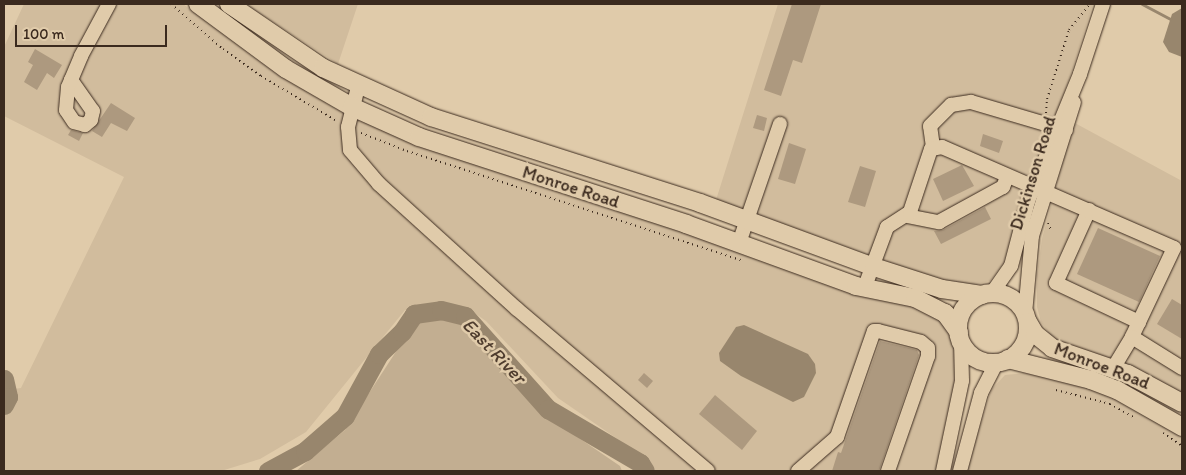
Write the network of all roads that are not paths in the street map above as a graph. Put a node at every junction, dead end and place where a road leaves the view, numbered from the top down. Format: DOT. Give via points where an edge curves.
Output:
graph roads {
  1 [pos="109,4"];
  2 [pos="198,4"];
  3 [pos="229,4"];
  4 [pos="1103,4"];
  5 [pos="71,80"];
  6 [pos="358,87"];
  7 [pos="352,106"];
  8 [pos="780,124"];
  9 [pos="1062,128"];
  10 [pos="933,147"];
  11 [pos="1007,177"];
  12 [pos="1039,187"];
  13 [pos="1088,210"];
  14 [pos="907,216"];
  15 [pos="746,220"];
  16 [pos="739,243"];
  17 [pos="1178,250"];
  18 [pos="874,267"];
  19 [pos="864,289"];
  20 [pos="987,294"];
  21 [pos="1026,318"];
  22 [pos="1139,322"];
  23 [pos="960,336"];
  24 [pos="1132,337"];
  25 [pos="1002,361"];
  26 [pos="1113,368"];
  27 [pos="1182,368"];
  28 [pos="1182,404"];
  29 [pos="1182,427"];
  30 [pos="708,471"];
  31 [pos="798,471"];
  32 [pos="888,471"];
  33 [pos="943,471"];
  34 [pos="960,471"];
  1 -- 5 [label="street"];
  2 -- 7 [label="main road, Monroe Road" via="252,46"];
  3 -- 6 [label="main road, Monroe Road" via="297,52"];
  4 -- 9 [label="street, Dickinson Road"];
  6 -- 7 [label="street"];
  6 -- 15 [label="main road, Monroe Road" via="430,117"];
  7 -- 16 [label="main road, Monroe Road" via="419,137"];
  7 -- 30 [label="street" via="348,127 350,150 380,184 517,309"];
  8 -- 15 [label="street"];
  9 -- 10 [label="street" via="971,102 952,105 930,126"];
  9 -- 12 [label="street, Dickinson Road"];
  10 -- 11 [label="street" via="942,147"];
  10 -- 14 [label="street"];
  11 -- 12 [label="street"];
  11 -- 14 [label="street" via="1003,187 939,222"];
  12 -- 13 [label="street"];
  12 -- 20 [label="street, Dickinson Road" via="1011,266"];
  12 -- 21 [label="street, Dickinson Road"];
  13 -- 17 [label="street"];
  13 -- 22 [label="street" via="1056,283"];
  14 -- 18 [label="street" via="887,227"];
  15 -- 16 [label="street"];
  15 -- 18 [label="main road, Monroe Road"];
  16 -- 19 [label="main road, Monroe Road"];
  17 -- 22 [label="street"];
  18 -- 19 [label="street"];
  18 -- 20 [label="main road, Monroe Road" via="942,289"];
  19 -- 23 [label="main road, Monroe Road" via="915,298 934,306 945,313"];
  20 -- 21 [label="main road" via="1012,298"];
  20 -- 23 [label="main road" via="966,306 959,323"];
  21 -- 25 [label="main road" via="1024,344"];
  21 -- 26 [label="main road, Monroe Road" via="1035,334 1052,348"];
  22 -- 24 [label="street"];
  23 -- 25 [label="main road" via="975,358"];
  23 -- 33 [label="street" via="961,389"];
  24 -- 26 [label="street"];
  24 -- 27 [label="street"];
  25 -- 29 [label="main road, Monroe Road" via="1091,380 1117,390"];
  25 -- 34 [label="street" via="981,392"];
  26 -- 28 [label="main road, Monroe Road" via="1146,382"];
  31 -- 32 [label="street" via="837,437 874,331 878,331 921,342 928,348"];
}
